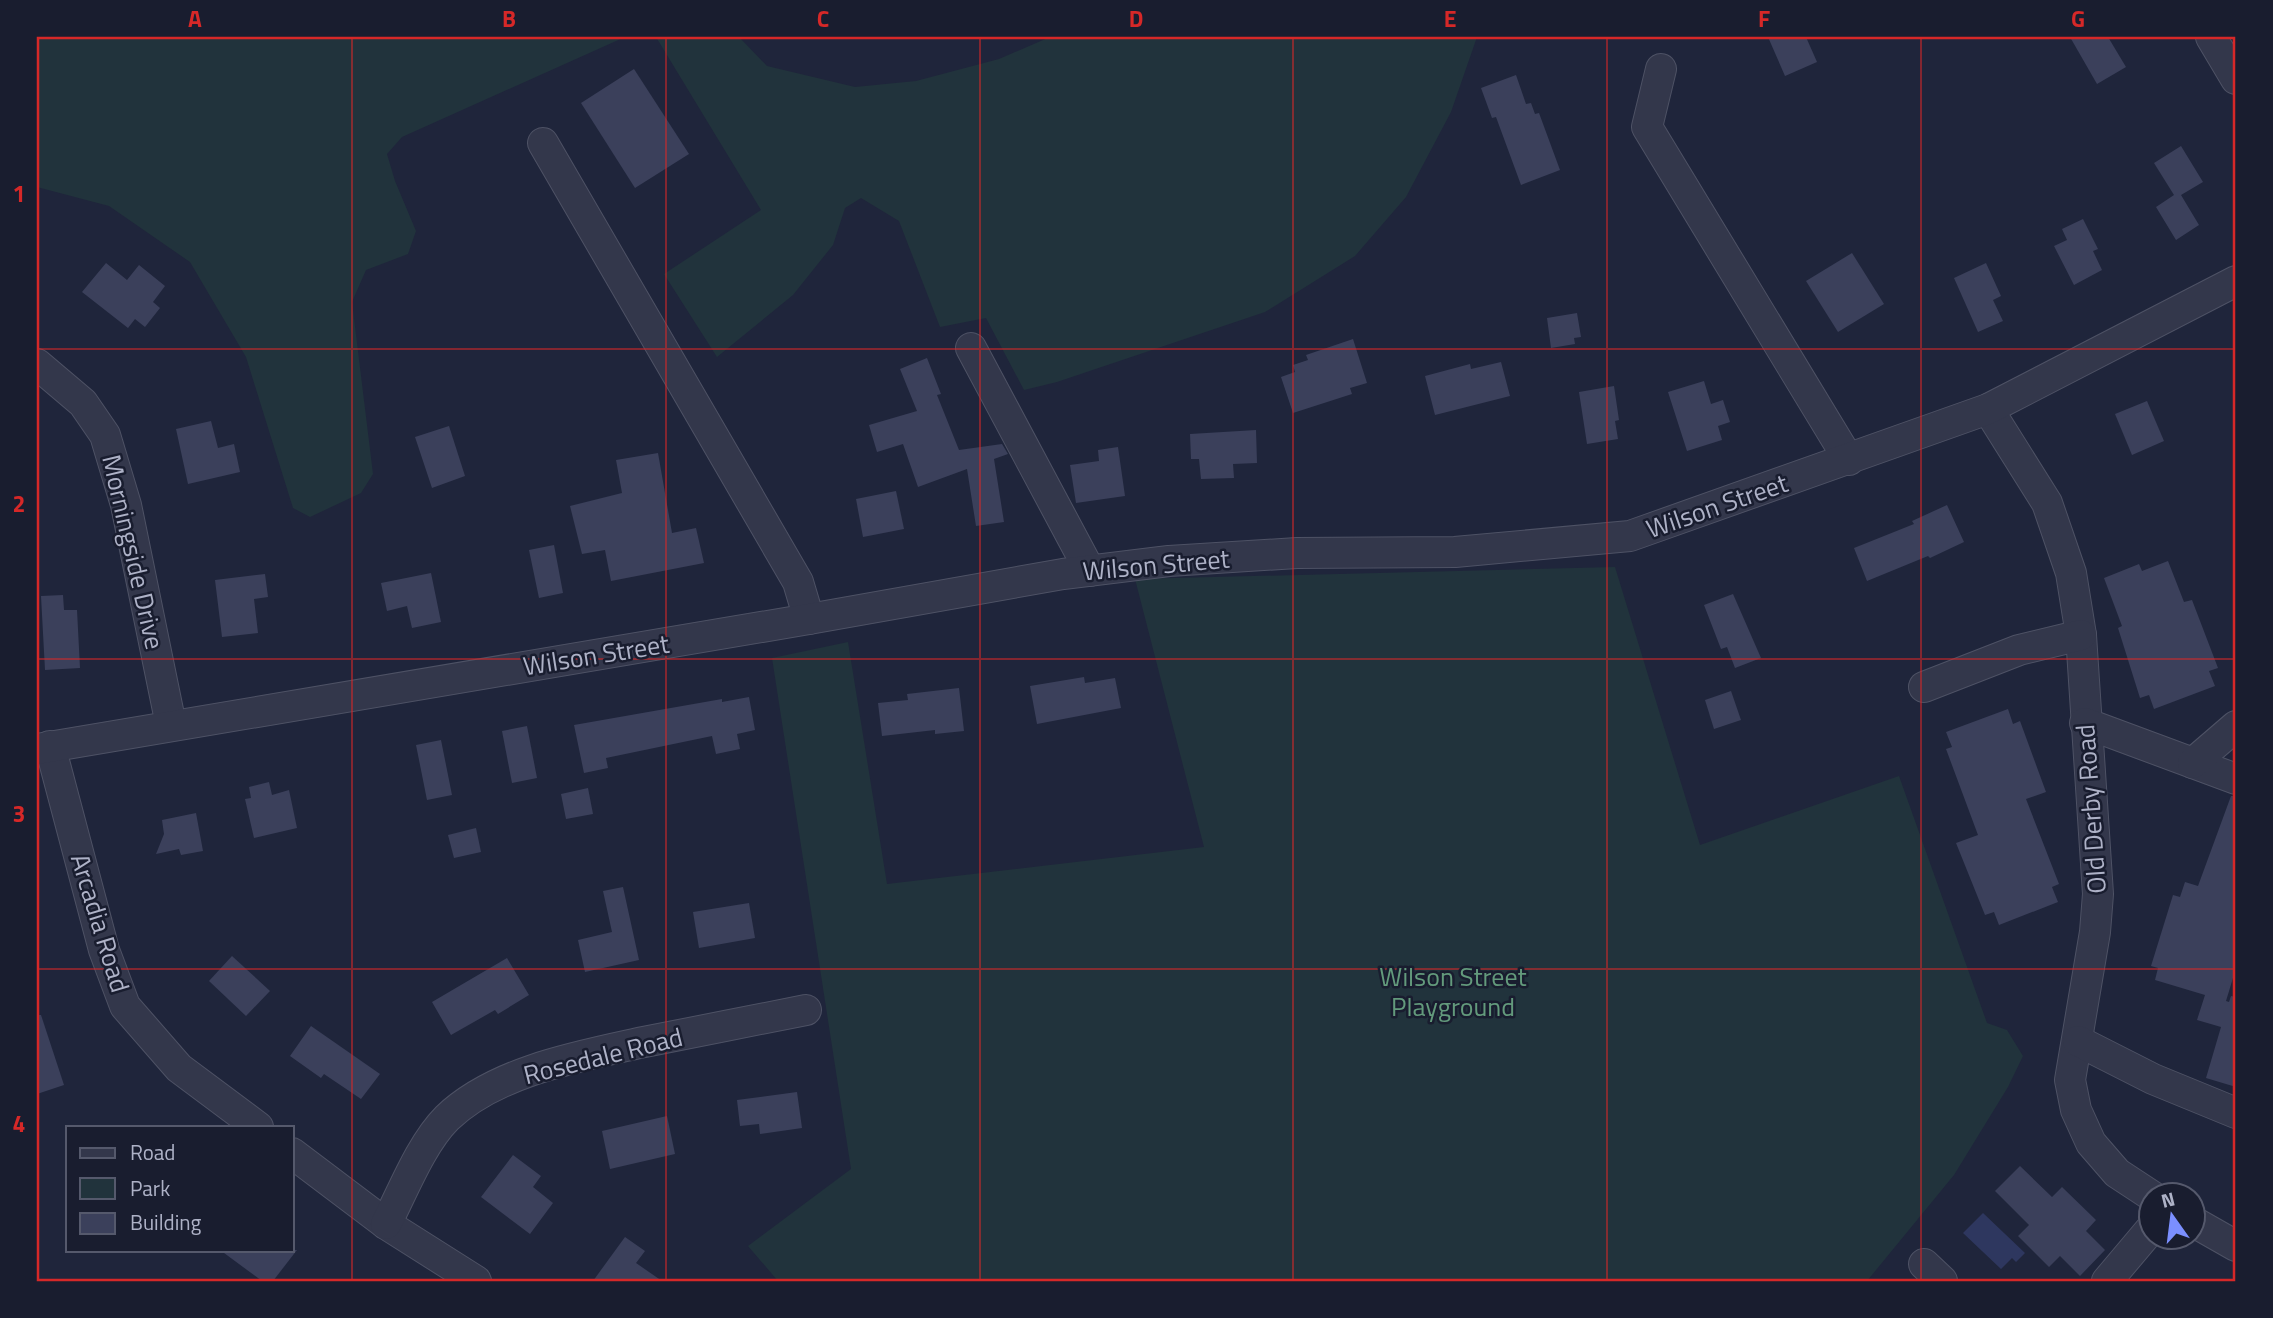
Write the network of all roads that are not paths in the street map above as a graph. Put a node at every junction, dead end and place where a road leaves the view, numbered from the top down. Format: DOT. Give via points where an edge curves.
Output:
graph roads {
  1 [pos="2211,37"];
  2 [pos="1661,69"];
  3 [pos="2236,79"];
  4 [pos="543,143"];
  5 [pos="2236,281"];
  6 [pos="971,348"];
  7 [pos="37,364"];
  8 [pos="1988,409"];
  9 [pos="1849,460"];
  10 [pos="1090,571"];
  11 [pos="809,619"];
  12 [pos="2081,635"];
  13 [pos="1924,687"];
  14 [pos="2085,723"];
  15 [pos="171,725"];
  16 [pos="2236,726"];
  17 [pos="43,748"];
  18 [pos="2193,763"];
  19 [pos="2236,779"];
  20 [pos="806,1010"];
  21 [pos="2078,1041"];
  22 [pos="2236,1113"];
  23 [pos="257,1126"];
  24 [pos="294,1155"];
  25 [pos="2136,1185"];
  26 [pos="386,1224"];
  27 [pos="2206,1228"];
  28 [pos="2236,1246"];
  29 [pos="2136,1247"];
  30 [pos="476,1281"];
  31 [pos="2107,1281"];
  1 -- 3 [label="street"];
  2 -- 9 [label="street" via="1647,127"];
  4 -- 11 [label="street" via="798,582"];
  5 -- 8 [label="street, Wilson Street"];
  6 -- 10 [label="street"];
  7 -- 15 [label="street, Morningside Drive" via="83,403 105,435 127,505"];
  8 -- 9 [label="street, Wilson Street"];
  8 -- 12 [label="street, Old Derby Road" via="2046,503 2071,573"];
  9 -- 10 [label="street, Wilson Street" via="1630,536 1455,552 1169,561"];
  10 -- 11 [label="street, Wilson Street"];
  11 -- 15 [label="street, Wilson Street"];
  12 -- 13 [label="street" via="2019,650"];
  12 -- 14 [label="street, Old Derby Road"];
  14 -- 18 [label="street"];
  14 -- 21 [label="street, Old Derby Road" via="2098,894"];
  15 -- 17 [label="street, Wilson Street"];
  16 -- 18 [label="street"];
  17 -- 23 [label="street, Arcadia Road" via="125,1006 179,1068"];
  18 -- 19 [label="street"];
  20 -- 26 [label="street, Rosedale Road" via="551,1064 479,1093 446,1119"];
  21 -- 22 [label="street"];
  21 -- 25 [label="street, Old Derby Road" via="2070,1080 2076,1110 2091,1143 2116,1172"];
  24 -- 26 [label="street"];
  26 -- 30 [label="street"];
  27 -- 28 [label="street"];
  29 -- 31 [label="street"];
}
